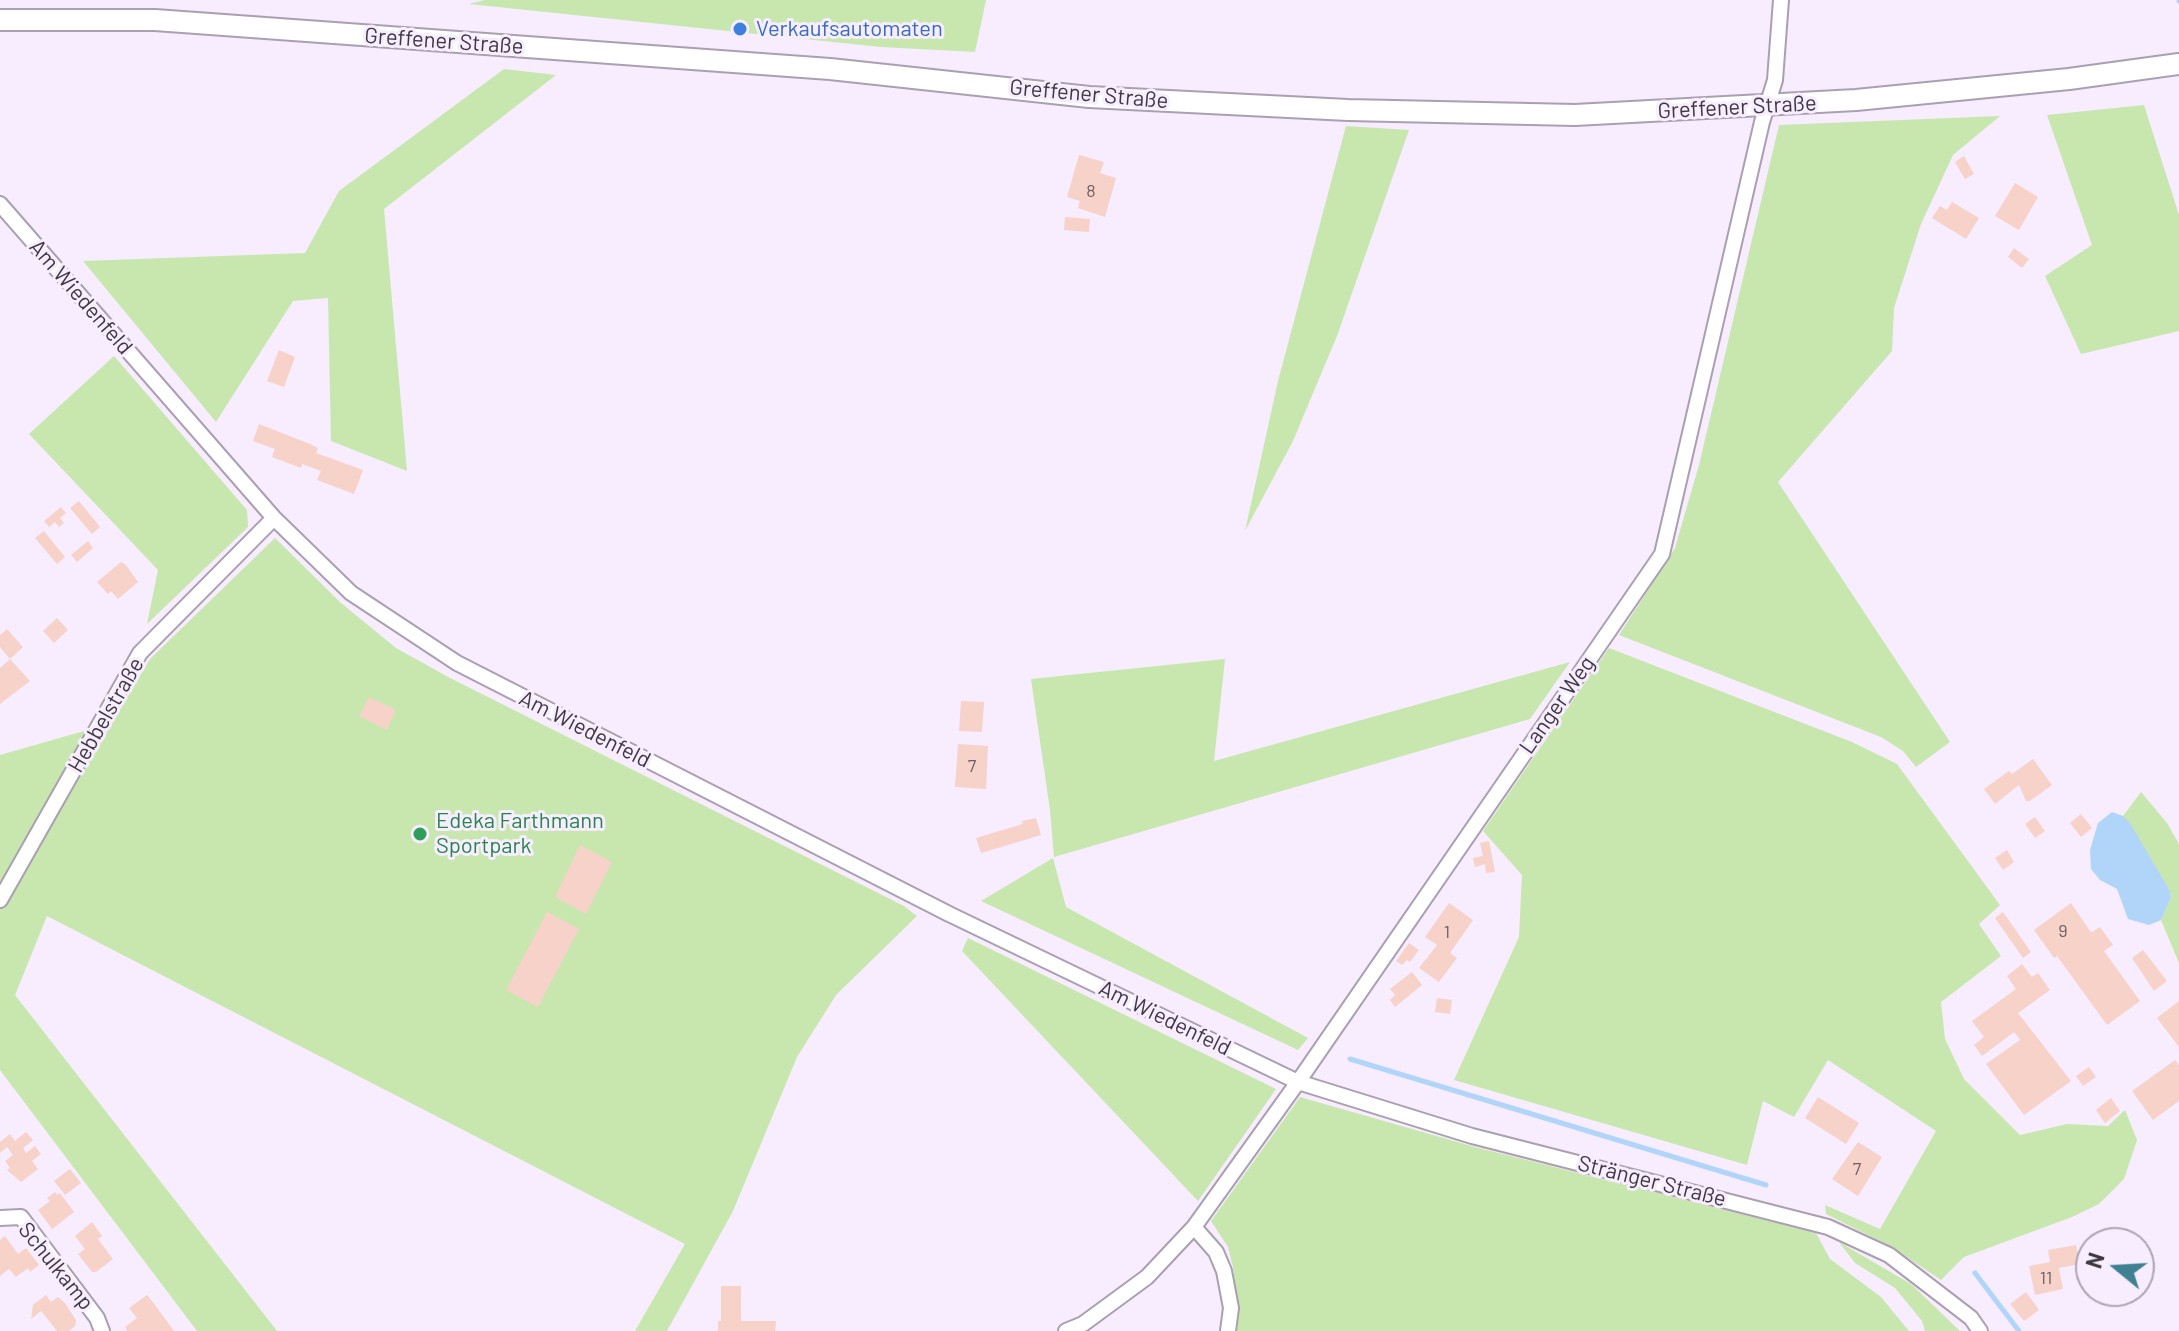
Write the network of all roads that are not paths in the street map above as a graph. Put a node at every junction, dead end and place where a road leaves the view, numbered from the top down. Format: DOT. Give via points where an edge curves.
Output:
graph roads {
  1 [pos="1781,0"];
  2 [pos="0,20"];
  3 [pos="2179,64"];
  4 [pos="1768,106"];
  5 [pos="0,204"];
  6 [pos="274,518"];
  7 [pos="6,876"];
  8 [pos="0,900"];
  9 [pos="1298,1082"];
  10 [pos="0,1218"];
  11 [pos="1194,1227"];
  12 [pos="102,1331"];
  13 [pos="1066,1331"];
  14 [pos="1228,1331"];
  15 [pos="1980,1331"];
  1 -- 4 [label="street, Langer Weg"];
  2 -- 4 [label="main road, Greffener Straße" via="155,20 830,69 1089,97 1348,110 1575,115"];
  3 -- 4 [label="main road, Greffener Straße" via="2054,81"];
  4 -- 9 [label="street, Langer Weg" via="1662,554"];
  5 -- 6 [label="street, Am Wiedenfeld"];
  6 -- 7 [label="street, Hebbelstraße" via="140,653"];
  6 -- 9 [label="street, Am Wiedenfeld" via="351,593 457,663 949,914"];
  7 -- 8 [label="street, Hebbelstraße"];
  9 -- 11 [label="street, Langer Weg"];
  9 -- 15 [label="street, Stränger Straße" via="1472,1136 1828,1227 1889,1255 1971,1318"];
  10 -- 12 [label="street, Schulkamp" via="21,1217"];
  11 -- 13 [label="street" via="1147,1277"];
  11 -- 14 [label="street" via="1216,1252 1224,1271 1231,1308"];
}
